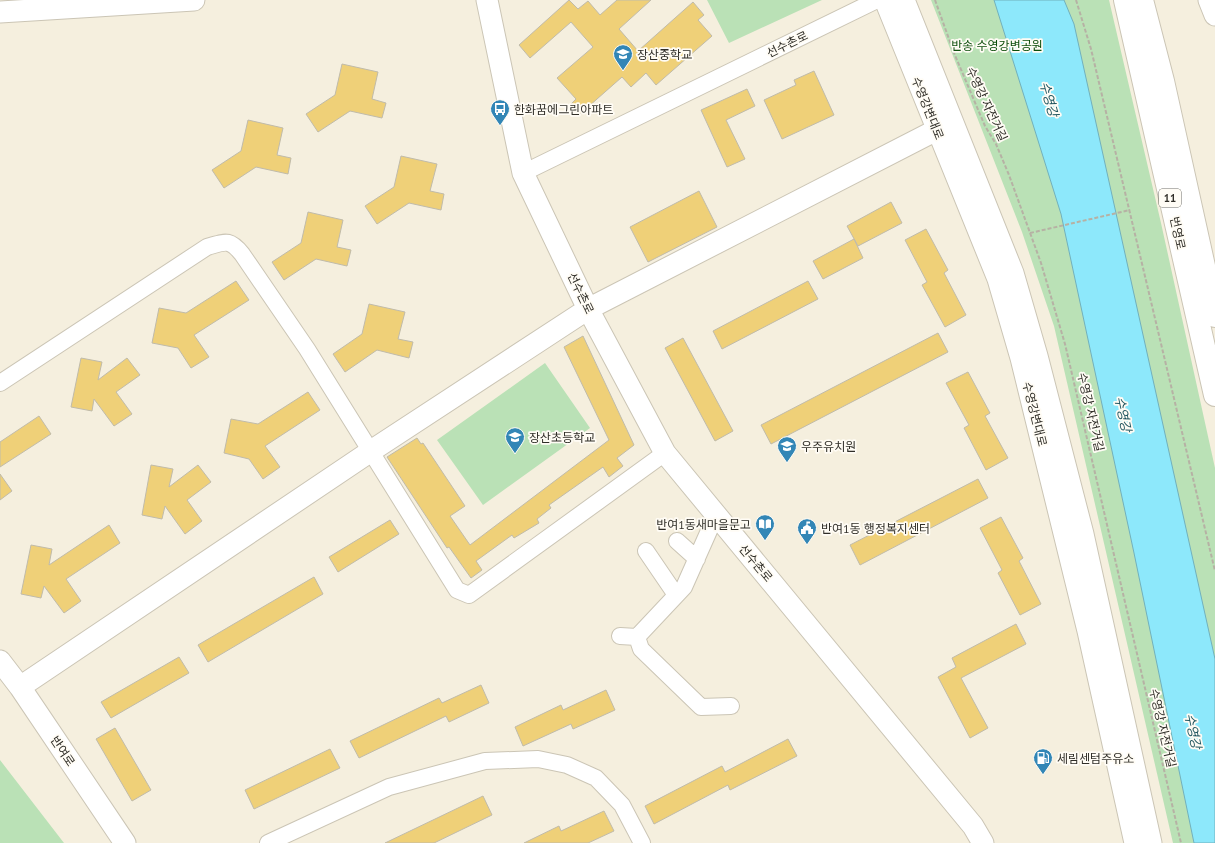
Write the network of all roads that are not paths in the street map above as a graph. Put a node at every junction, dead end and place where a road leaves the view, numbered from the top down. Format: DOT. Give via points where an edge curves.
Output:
graph roads {
  1 [pos="194,0"];
  2 [pos="487,0"];
  3 [pos="878,0"];
  4 [pos="885,0"];
  5 [pos="904,0"];
  6 [pos="1125,0"];
  7 [pos="1142,0"];
  8 [pos="1209,0"];
  9 [pos="0,12"];
  10 [pos="1215,15"];
  11 [pos="944,126"];
  12 [pos="523,173"];
  13 [pos="588,309"];
  14 [pos="1215,316"];
  15 [pos="0,383"];
  16 [pos="1215,395"];
  17 [pos="371,451"];
  18 [pos="665,453"];
  19 [pos="716,515"];
  20 [pos="678,541"];
  21 [pos="646,551"];
  22 [pos="697,559"];
  23 [pos="676,595"];
  24 [pos="620,636"];
  25 [pos="637,637"];
  26 [pos="0,661"];
  27 [pos="20,687"];
  28 [pos="731,706"];
  29 [pos="125,843"];
  30 [pos="268,843"];
  31 [pos="642,843"];
  32 [pos="983,843"];
  33 [pos="1135,843"];
  34 [pos="1151,843"];
  1 -- 9 [label="main road"];
  2 -- 12 [label="main road, 선수촌로"];
  3 -- 12 [label="street, 선수촌로"];
  4 -- 11 [label="main road, 수영강변대로"];
  5 -- 11 [label="main road, 수영강변대로"];
  6 -- 16 [label="highway, 번영로 / 11"];
  7 -- 14 [label="highway, 번영로 / 11" via="1163,81"];
  8 -- 10 [label="main road"];
  11 -- 13 [label="main road"];
  11 -- 33 [label="main road, 수영강변대로" via="998,279 1021,358 1088,631"];
  11 -- 34 [label="main road, 수영강변대로" via="1013,273 1037,356 1083,534"];
  12 -- 13 [label="main road, 선수촌로"];
  13 -- 17 [label="main road"];
  13 -- 18 [label="main road, 선수촌로"];
  15 -- 17 [label="street" via="207,247 224,242 234,244 242,254 307,349"];
  17 -- 18 [label="street" via="457,590 469,595"];
  17 -- 27 [label="main road"];
  18 -- 19 [label="main road, 선수촌로"];
  19 -- 22 [label="street"];
  19 -- 32 [label="main road, 선수촌로" via="973,826"];
  20 -- 22 [label="street"];
  21 -- 23 [label="street"];
  22 -- 23 [label="street" via="684,587"];
  23 -- 25 [label="street"];
  24 -- 25 [label="street"];
  25 -- 28 [label="street" via="641,649 701,707"];
  26 -- 27 [label="main road, 반여로"];
  27 -- 29 [label="main road, 반여로"];
  30 -- 31 [label="street" via="389,787 485,760 538,759 567,765 596,778 622,805"];
}
